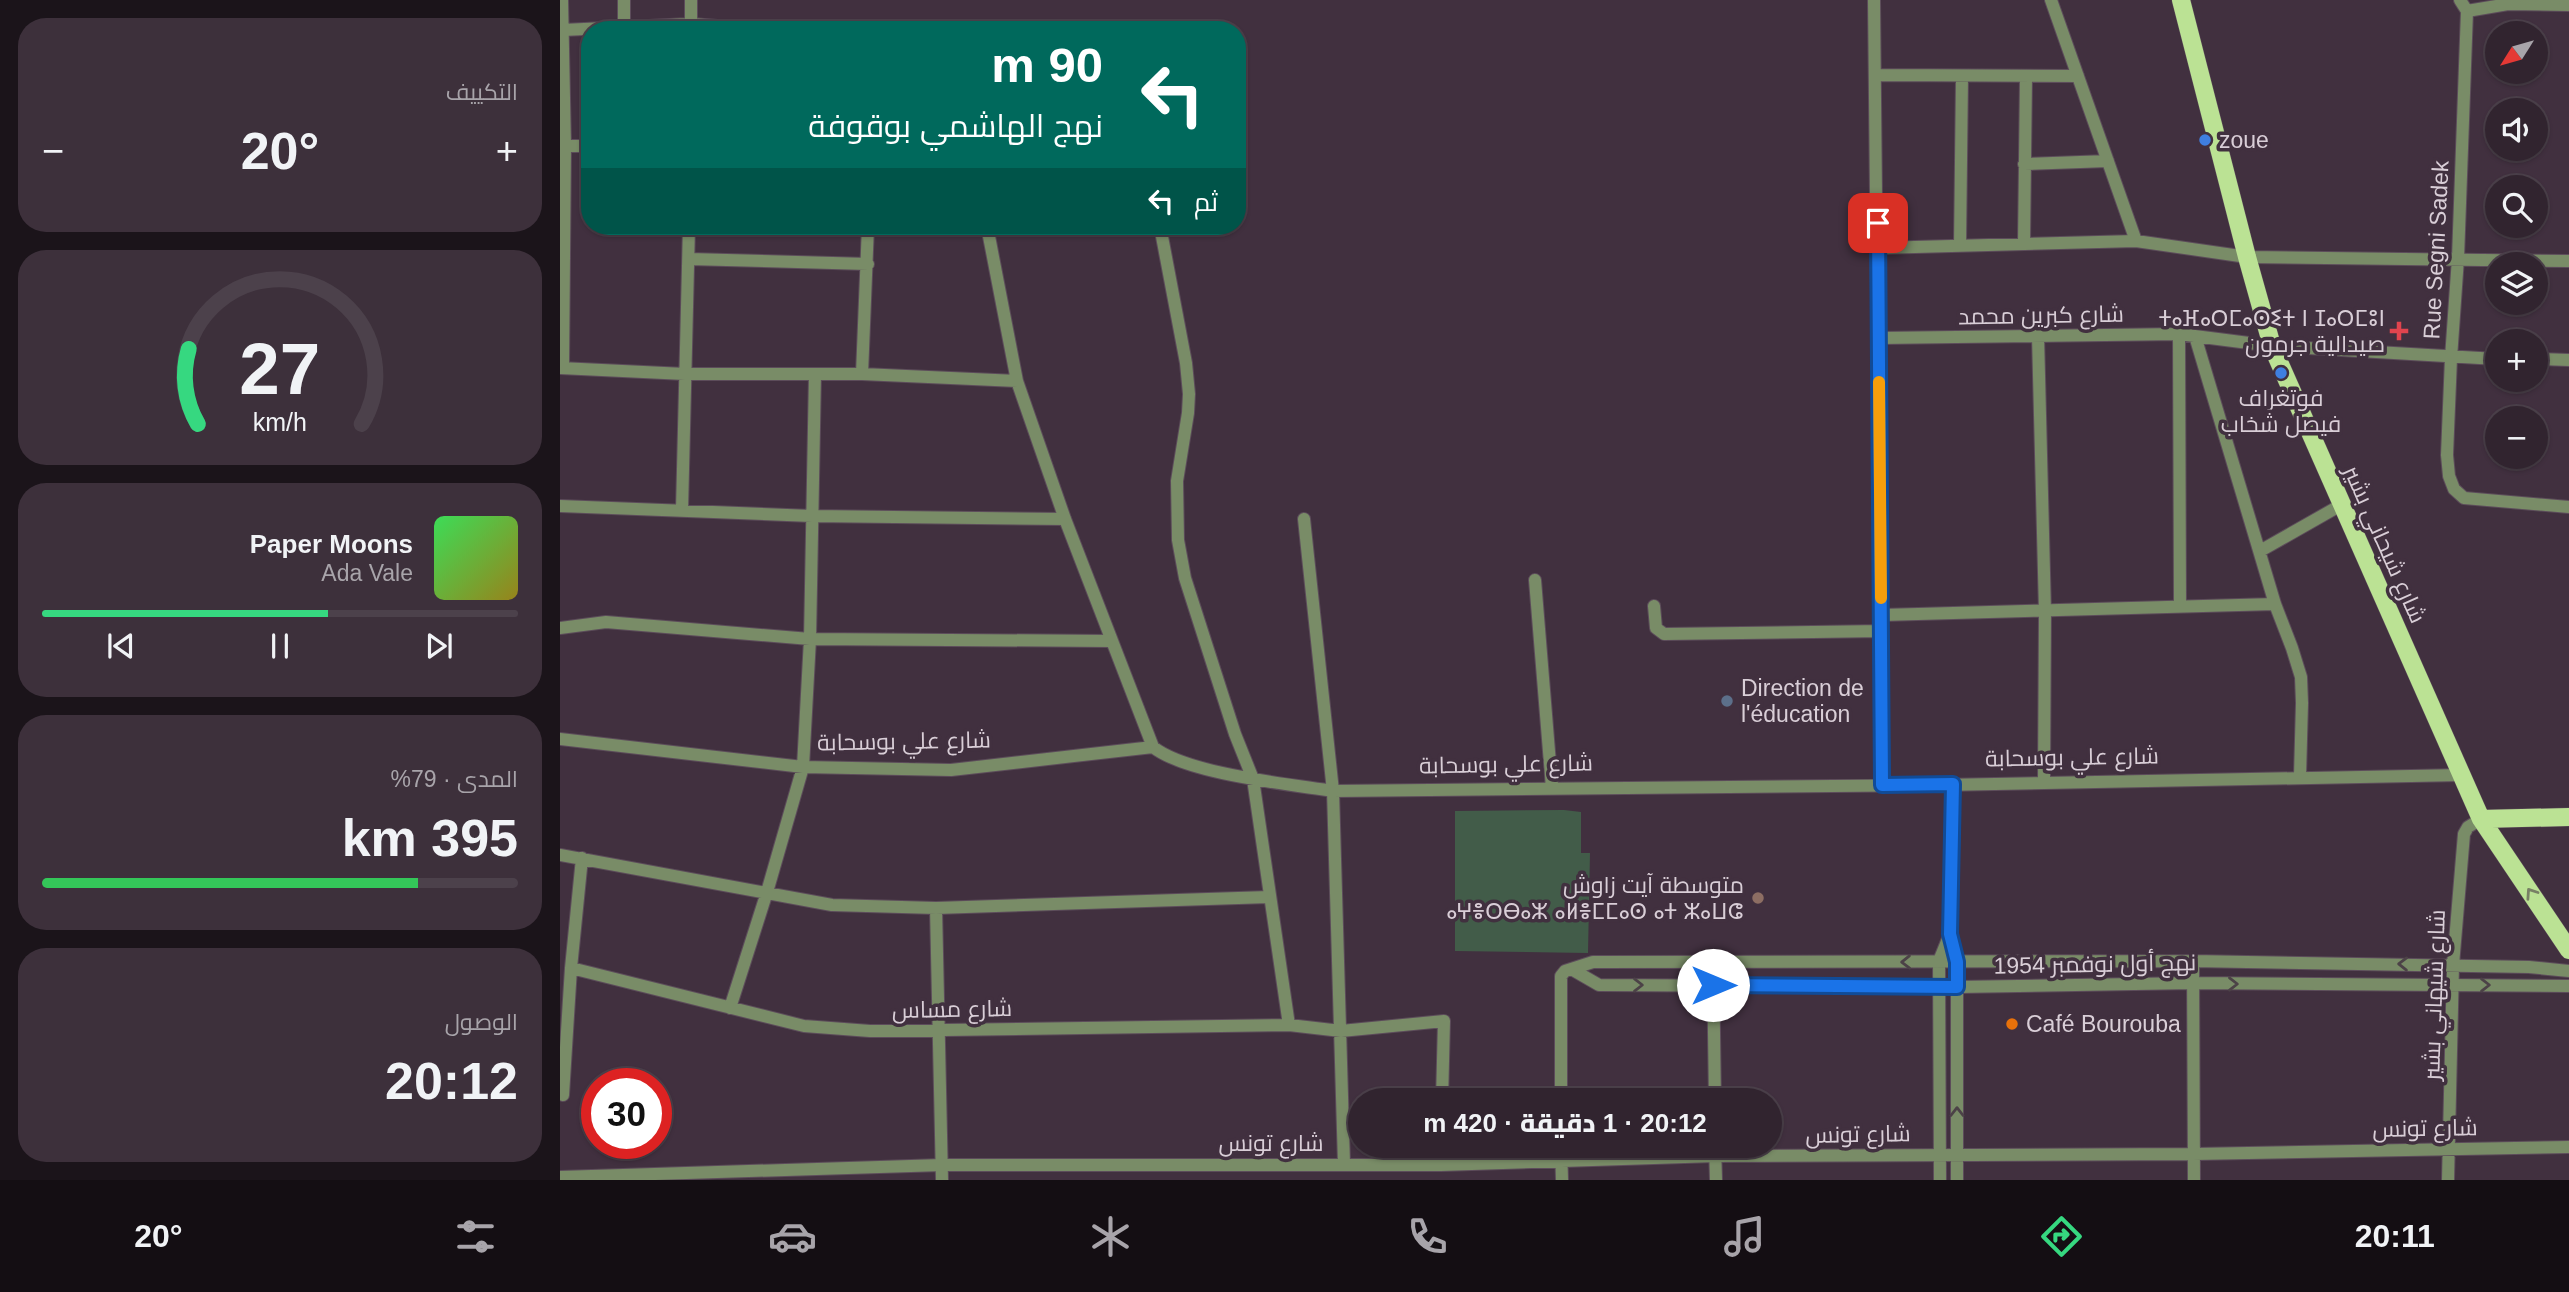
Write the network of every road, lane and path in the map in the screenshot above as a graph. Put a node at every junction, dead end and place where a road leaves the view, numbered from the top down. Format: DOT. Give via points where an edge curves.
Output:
graph roads {
  1 [pos="562,0"];
  2 [pos="624,0"];
  3 [pos="691,0"];
  4 [pos="1874,0"];
  5 [pos="2051,0"];
  6 [pos="2181,0"];
  7 [pos="2511,2"];
  8 [pos="2464,5"];
  9 [pos="2569,5"];
  10 [pos="624,21"];
  11 [pos="691,21"];
  12 [pos="581,29"];
  13 [pos="563,30"];
  14 [pos="1875,75"];
  15 [pos="1962,76"];
  16 [pos="2026,76"];
  17 [pos="2078,76"];
  18 [pos="565,146"];
  19 [pos="581,146"];
  20 [pos="2108,161"];
  21 [pos="2024,164"];
  22 [pos="689,235"];
  23 [pos="868,235"];
  24 [pos="989,235"];
  25 [pos="1162,235"];
  26 [pos="2136,241"];
  27 [pos="2024,244"];
  28 [pos="1960,246"];
  29 [pos="1878,248"];
  30 [pos="2246,257"];
  31 [pos="2458,258"];
  32 [pos="689,259"];
  33 [pos="2569,261"];
  34 [pos="868,264"];
  35 [pos="2179,334"];
  36 [pos="2038,336"];
  37 [pos="2195,336"];
  38 [pos="1879,338"];
  39 [pos="2272,346"];
  40 [pos="2451,358"];
  41 [pos="2485,359"];
  42 [pos="2548,359"];
  43 [pos="2569,360"];
  44 [pos="561,368"];
  45 [pos="685,374"];
  46 [pos="815,374"];
  47 [pos="862,374"];
  48 [pos="1017,381"];
  49 [pos="2341,505"];
  50 [pos="560,506"];
  51 [pos="2569,507"];
  52 [pos="682,510"];
  53 [pos="812,516"];
  54 [pos="1065,519"];
  55 [pos="1304,519"];
  56 [pos="2260,551"];
  57 [pos="1535,580"];
  58 [pos="2275,604"];
  59 [pos="1654,606"];
  60 [pos="2180,607"];
  61 [pos="2045,612"];
  62 [pos="1882,615"];
  63 [pos="560,628"];
  64 [pos="1882,631"];
  65 [pos="810,639"];
  66 [pos="1112,640"];
  67 [pos="560,739"];
  68 [pos="1153,747"];
  69 [pos="803,766"];
  70 [pos="2461,775"];
  71 [pos="2300,776"];
  72 [pos="1253,779"];
  73 [pos="2044,782"];
  74 [pos="1953,784"];
  75 [pos="1882,785"];
  76 [pos="1552,788"];
  77 [pos="1334,791"];
  78 [pos="2569,817"];
  79 [pos="2481,819"];
  80 [pos="560,855"];
  81 [pos="582,858"];
  82 [pos="767,892"];
  83 [pos="1269,897"];
  84 [pos="936,908"];
  85 [pos="1950,934"];
  86 [pos="2569,950"];
  87 [pos="1939,961"];
  88 [pos="2193,961"];
  89 [pos="1957,962"];
  90 [pos="2146,962"];
  91 [pos="1713,964"];
  92 [pos="2453,965"];
  93 [pos="571,968"];
  94 [pos="1573,970"];
  95 [pos="2569,971"];
  96 [pos="2193,983"];
  97 [pos="2145,984"];
  98 [pos="1713,985"];
  99 [pos="2452,985"];
  100 [pos="1939,986"];
  101 [pos="2569,986"];
  102 [pos="1957,987"];
  103 [pos="730,1008"];
  104 [pos="1289,1025"];
  105 [pos="940,1030"];
  106 [pos="1341,1031"];
  107 [pos="1442,1088"];
  108 [pos="1561,1088"];
  109 [pos="1715,1088"];
  110 [pos="564,1095"];
  111 [pos="2569,1147"];
  112 [pos="2450,1148"];
  113 [pos="1782,1152"];
  114 [pos="1941,1153"];
  115 [pos="1957,1153"];
  116 [pos="2194,1154"];
  117 [pos="1438,1158"];
  118 [pos="1561,1158"];
  119 [pos="1625,1158"];
  120 [pos="1715,1158"];
  121 [pos="1561,1163"];
  122 [pos="1344,1164"];
  123 [pos="942,1165"];
  124 [pos="1436,1165"];
  125 [pos="560,1177"];
  126 [pos="942,1180"];
  127 [pos="1429,1180"];
  128 [pos="1562,1180"];
  129 [pos="1716,1180"];
  130 [pos="1940,1180"];
  131 [pos="1957,1180"];
  132 [pos="2194,1180"];
  133 [pos="2448,1180"];
  1 -- 13 [label="street"];
  2 -- 10 [label="street"];
  3 -- 11 [label="street"];
  4 -- 14 [label="street"];
  5 -- 17 [label="street"];
  6 -- 30 [label="main road, شارع شيحاني بشير"];
  7 -- 8 [label="street"];
  7 -- 9 [label="street"];
  8 -- 31 [label="street, Rue Segni Sadek"];
  12 -- 13 [label="street"];
  13 -- 18 [label="street"];
  14 -- 15 [label="street"];
  14 -- 29 [label="street"];
  15 -- 16 [label="street"];
  15 -- 28 [label="street"];
  16 -- 17 [label="street"];
  16 -- 21 [label="street"];
  17 -- 20 [label="street"];
  18 -- 19 [label="street"];
  18 -- 44 [label="street"];
  20 -- 21 [label="street"];
  20 -- 26 [label="street"];
  21 -- 27 [label="street"];
  22 -- 32 [label="street"];
  23 -- 34 [label="street"];
  24 -- 48 [label="street"];
  25 -- 72 [label="street" via="1189,394 1177,481 1178,540 1189,591"];
  26 -- 27 [label="street"];
  26 -- 30 [label="street"];
  27 -- 28 [label="street"];
  28 -- 29 [label="street"];
  29 -- 38 [label="street"];
  30 -- 31 [label="street"];
  30 -- 39 [label="main road, شارع شيحاني بشير"];
  31 -- 33 [label="street"];
  31 -- 40 [label="street, Rue Segni Sadek"];
  32 -- 34 [label="street"];
  32 -- 45 [label="street"];
  34 -- 47 [label="street"];
  35 -- 36 [label="street, شارع كبرين محمد"];
  35 -- 37 [label="street, شارع كبرين محمد"];
  35 -- 60 [label="street"];
  36 -- 38 [label="street, شارع كبرين محمد"];
  36 -- 61 [label="street"];
  37 -- 39 [label="street, شارع كبرين محمد"];
  37 -- 56 [label="street"];
  38 -- 62 [label="street"];
  39 -- 40 [label="street, شارع كبرين محمد"];
  39 -- 49 [label="main road, شارع شيحاني بشير"];
  40 -- 41 [label="street, شارع كبرين محمد"];
  40 -- 51 [label="street, Rue Segni Sadek" via="2446,455 2454,489 2464,498"];
  42 -- 43 [label="street"];
  44 -- 45 [label="street"];
  45 -- 46 [label="street"];
  45 -- 52 [label="street"];
  46 -- 47 [label="street"];
  46 -- 53 [label="street"];
  47 -- 48 [label="street"];
  48 -- 54 [label="street"];
  49 -- 56 [label="street"];
  49 -- 70 [label="main road, شارع شيحاني بشير"];
  50 -- 52 [label="street"];
  52 -- 53 [label="street"];
  53 -- 54 [label="street"];
  53 -- 65 [label="street"];
  54 -- 66 [label="street"];
  55 -- 77 [label="street"];
  56 -- 58 [label="street"];
  57 -- 76 [label="street"];
  58 -- 60 [label="street"];
  58 -- 71 [label="street" via="2301,677"];
  59 -- 64 [label="street" via="1656,628 1664,634"];
  60 -- 61 [label="street"];
  61 -- 62 [label="street"];
  61 -- 73 [label="street"];
  62 -- 64 [label="street"];
  63 -- 65 [label="street" via="606,622"];
  64 -- 75 [label="street"];
  65 -- 66 [label="street"];
  65 -- 69 [label="street"];
  66 -- 68 [label="street"];
  67 -- 69 [label="street, شارع علي بوسحابة"];
  68 -- 69 [label="street, شارع علي بوسحابة" via="951,769"];
  68 -- 72 [label="street, شارع علي بوسحابة" via="1177,760"];
  69 -- 82 [label="street"];
  70 -- 71 [label="street, شارع علي بوسحابة"];
  70 -- 79 [label="main road, شارع شيحاني بشير"];
  71 -- 73 [label="street, شارع علي بوسحابة"];
  72 -- 77 [label="street, شارع علي بوسحابة"];
  72 -- 83 [label="street"];
  73 -- 74 [label="street, شارع علي بوسحابة"];
  74 -- 75 [label="street, شارع علي بوسحابة"];
  74 -- 85 [label="street"];
  75 -- 76 [label="street, شارع علي بوسحابة"];
  76 -- 77 [label="street, شارع علي بوسحابة"];
  77 -- 106 [label="street"];
  78 -- 79 [label="main road"];
  86 -- 79 [label="main road, شارع شيحاني بشير, one-way"];
  79 -- 92 [label="street, شارع شيهاني بشير" via="2464,834"];
  80 -- 81 [label="street"];
  81 -- 82 [label="street"];
  81 -- 93 [label="street"];
  82 -- 84 [label="street" via="832,905"];
  82 -- 103 [label="street"];
  83 -- 84 [label="street"];
  83 -- 104 [label="street"];
  84 -- 105 [label="street"];
  85 -- 87 [label="street"];
  85 -- 89 [label="street"];
  87 -- 89 [label="street, نهج أول نوفمبر 1954"];
  87 -- 91 [label="street, نهج أول نوفمبر 1954, one-way"];
  87 -- 100 [label="street"];
  88 -- 90 [label="street, نهج أول نوفمبر 1954"];
  92 -- 88 [label="street, نهج أول نوفمبر 1954, one-way"];
  88 -- 96 [label="street"];
  89 -- 90 [label="street, نهج أول نوفمبر 1954"];
  89 -- 102 [label="street"];
  90 -- 97 [label="street"];
  91 -- 94 [label="street, نهج أول نوفمبر 1954" via="1593,962"];
  91 -- 98 [label="street"];
  92 -- 95 [label="street, نهج أول نوفمبر 1954"];
  92 -- 99 [label="street, شارع شيهاني بشير"];
  93 -- 103 [label="street, شارع مساس"];
  93 -- 110 [label="street"];
  94 -- 98 [label="street, نهج أول نوفمبر 1954, one-way" via="1600,985"];
  94 -- 108 [label="street" via="1561,976"];
  96 -- 97 [label="street, نهج أول نوفمبر 1954"];
  96 -- 99 [label="street, نهج أول نوفمبر 1954, one-way"];
  96 -- 116 [label="street"];
  97 -- 102 [label="street, نهج أول نوفمبر 1954"];
  98 -- 100 [label="street, نهج أول نوفمبر 1954"];
  98 -- 109 [label="street"];
  99 -- 101 [label="street, نهج أول نوفمبر 1954, one-way"];
  99 -- 112 [label="street, شارع شيهاني بشير"];
  100 -- 102 [label="street, نهج أول نوفمبر 1954"];
  100 -- 114 [label="street"];
  115 -- 102 [label="street, one-way"];
  103 -- 105 [label="street, شارع مساس" via="804,1026"];
  104 -- 105 [label="street, شارع مساس"];
  104 -- 106 [label="street, شارع مساس"];
  105 -- 123 [label="street"];
  106 -- 107 [label="street, شارع مساس" via="1444,1021"];
  106 -- 122 [label="street"];
  111 -- 112 [label="street, شارع تونس"];
  112 -- 116 [label="street, شارع تونس"];
  112 -- 133 [label="street, شارع شيهاني بشير"];
  113 -- 114 [label="street, شارع تونس"];
  114 -- 115 [label="street, شارع تونس"];
  114 -- 130 [label="street"];
  115 -- 116 [label="street, شارع تونس"];
  115 -- 131 [label="street"];
  116 -- 132 [label="street"];
  117 -- 124 [label="street"];
  118 -- 121 [label="street"];
  119 -- 121 [label="street, شارع تونس"];
  120 -- 129 [label="street"];
  121 -- 124 [label="street, شارع تونس"];
  121 -- 128 [label="street"];
  122 -- 123 [label="street, شارع تونس"];
  122 -- 124 [label="street, شارع تونس"];
  123 -- 125 [label="street, شارع تونس"];
  123 -- 126 [label="street"];
  124 -- 127 [label="street"];
}
